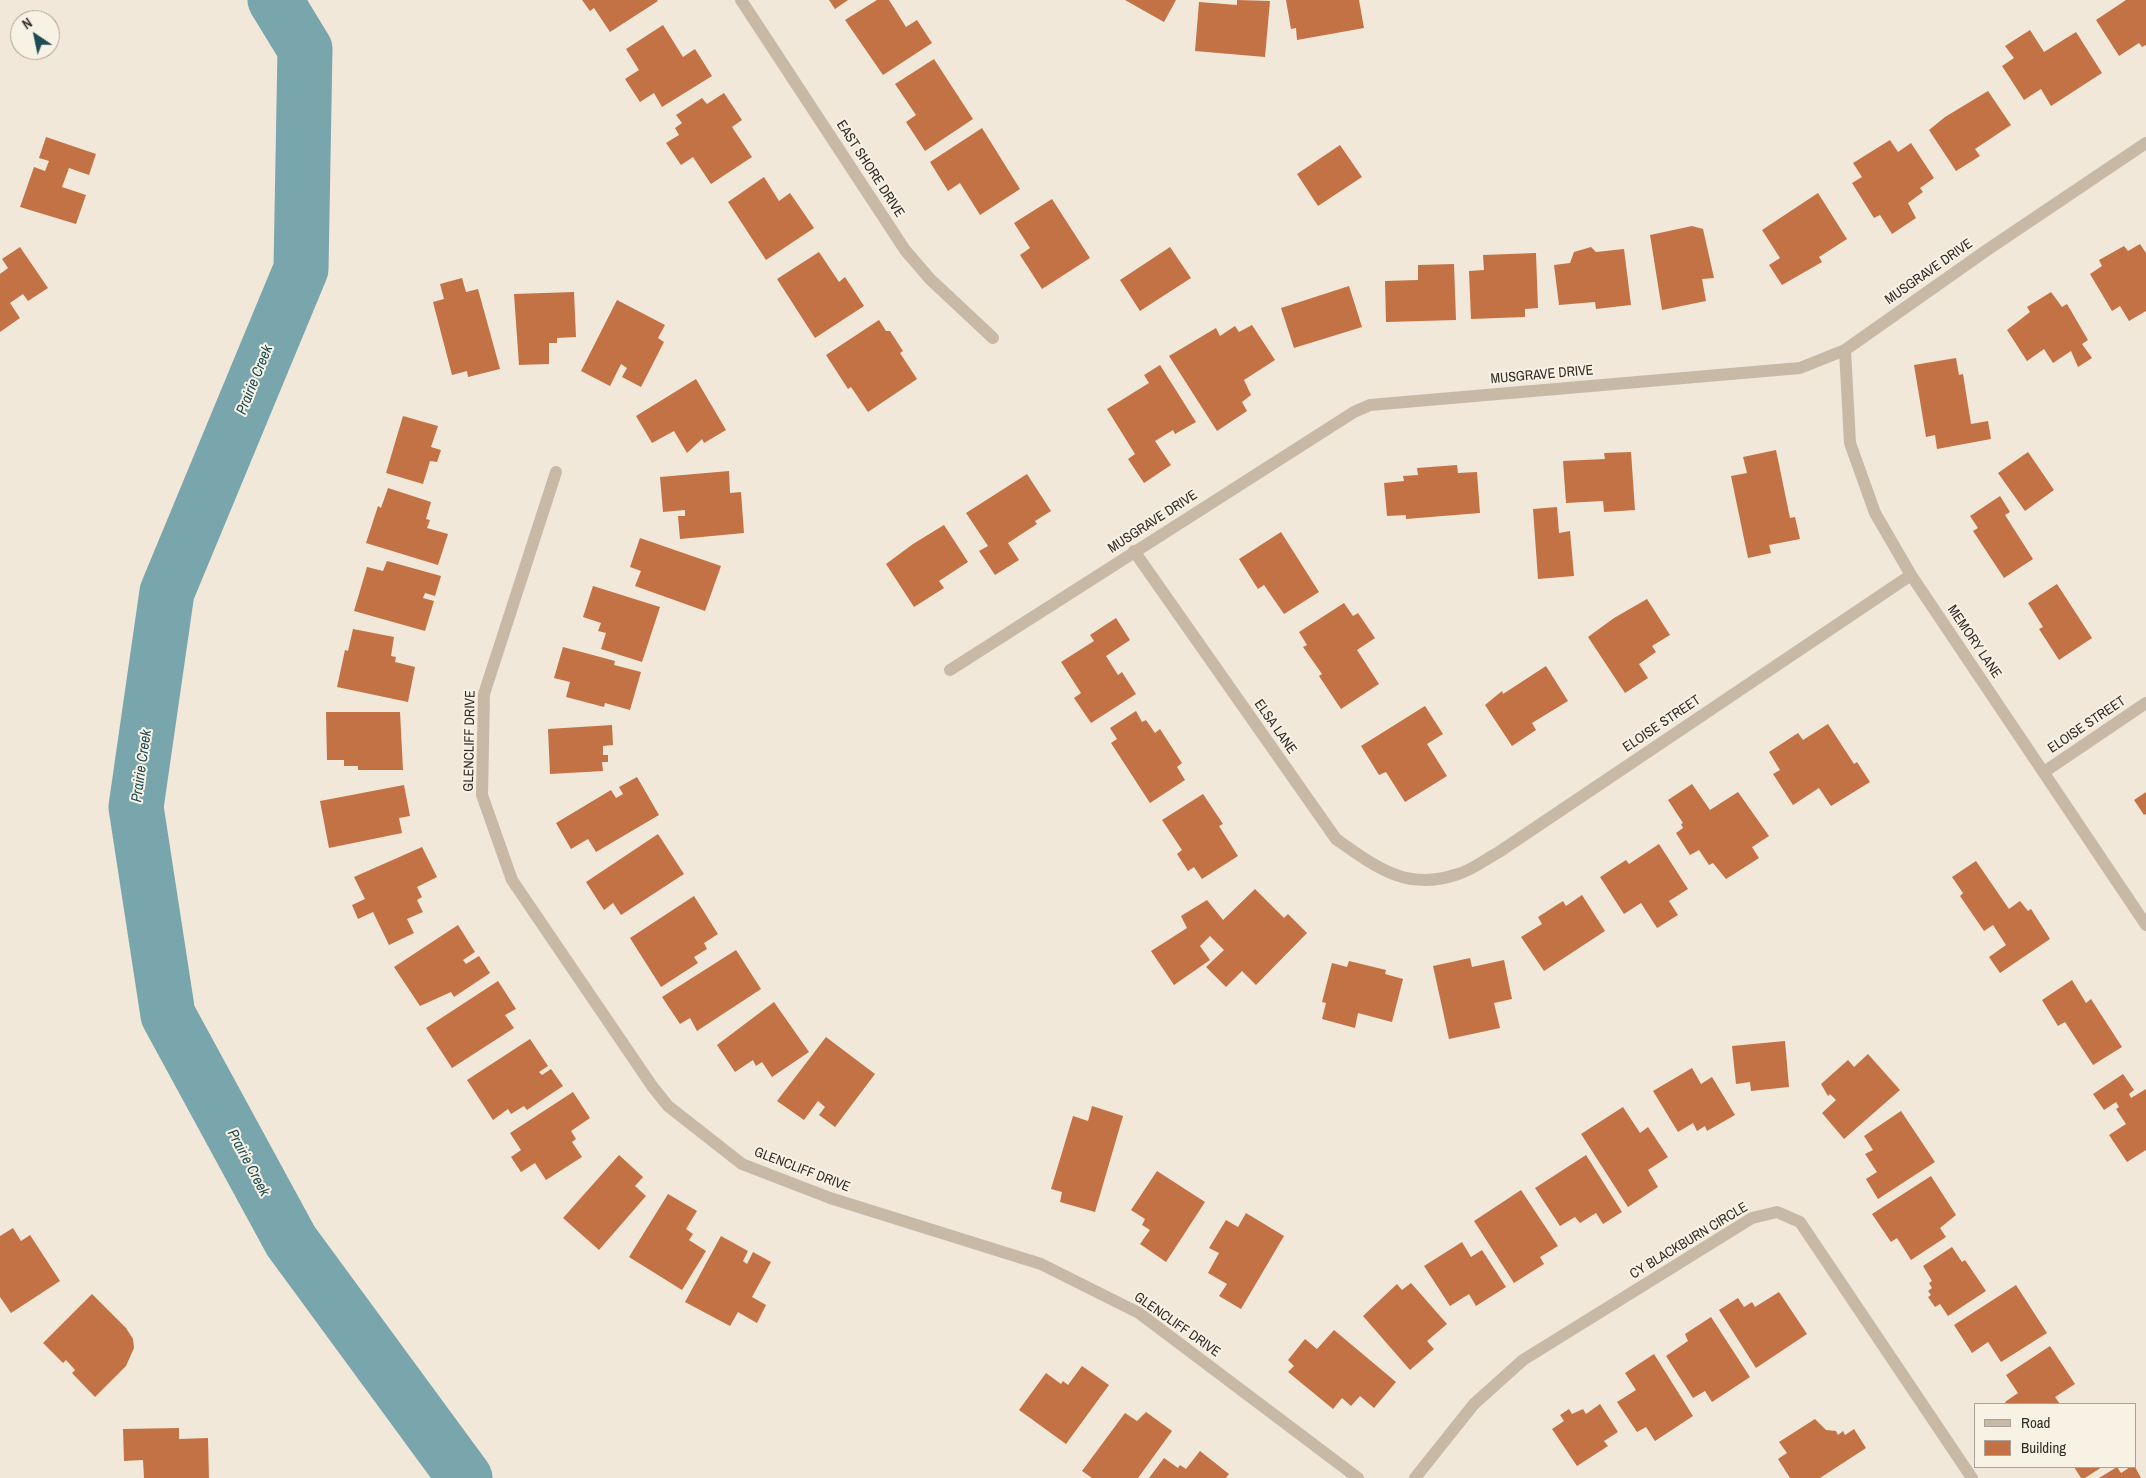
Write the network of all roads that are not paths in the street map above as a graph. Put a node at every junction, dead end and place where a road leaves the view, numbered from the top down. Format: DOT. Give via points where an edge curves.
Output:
graph roads {
  1 [pos="741,0"];
  2 [pos="2146,143"];
  3 [pos="994,338"];
  4 [pos="1845,350"];
  5 [pos="556,472"];
  6 [pos="1134,552"];
  7 [pos="1911,575"];
  8 [pos="950,670"];
  9 [pos="2146,703"];
  10 [pos="2044,772"];
  11 [pos="1422,882"];
  12 [pos="2146,925"];
  13 [pos="1358,1478"];
  14 [pos="1415,1478"];
  15 [pos="1972,1478"];
  1 -- 3 [label="street, EAST SHORE DRIVE" via="905,250 930,279"];
  2 -- 4 [label="street, MUSGRAVE DRIVE"];
  4 -- 6 [label="street, MUSGRAVE DRIVE" via="1800,368 1370,405 1354,412"];
  4 -- 7 [label="street, MEMORY LANE" via="1850,443 1875,512"];
  5 -- 13 [label="street, GLENCLIFF DRIVE" via="484,694 482,795 512,880 652,1086 668,1106 742,1164 830,1198 1040,1264 1139,1313"];
  6 -- 8 [label="street, MUSGRAVE DRIVE"];
  6 -- 11 [label="street, ELSA LANE" via="1336,839 1381,870"];
  7 -- 10 [label="street, MEMORY LANE"];
  7 -- 11 [label="street, ELOISE STREET" via="1499,852 1459,874"];
  9 -- 10 [label="street, ELOISE STREET"];
  10 -- 12 [label="street, MEMORY LANE"];
  14 -- 15 [label="street, CY BLACKBURN CIRCLE" via="1474,1404 1523,1360 1752,1218 1777,1212 1800,1222"];
}
